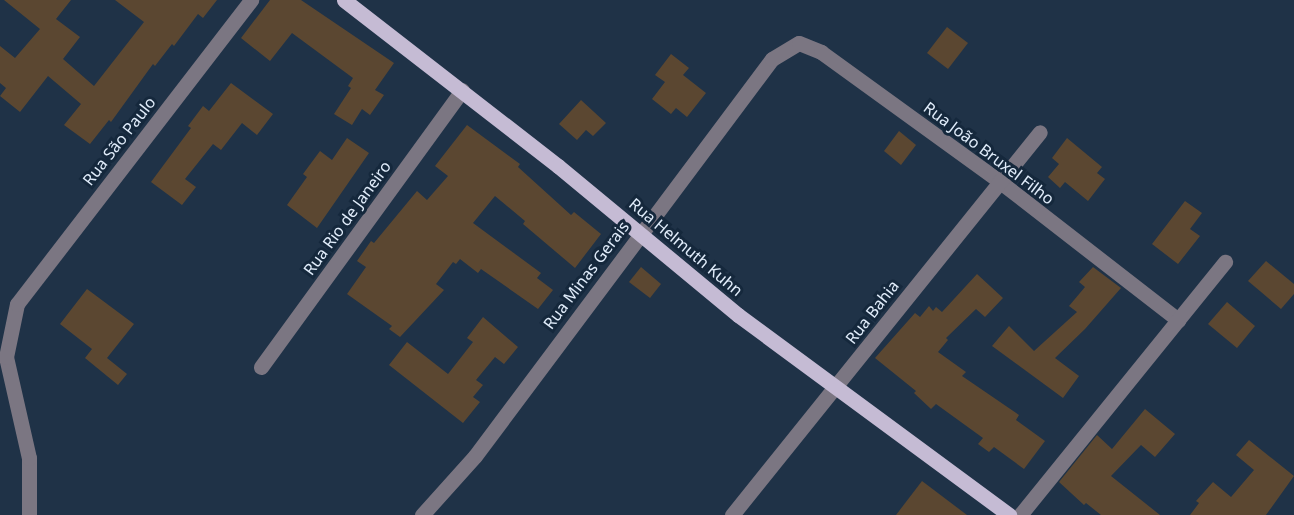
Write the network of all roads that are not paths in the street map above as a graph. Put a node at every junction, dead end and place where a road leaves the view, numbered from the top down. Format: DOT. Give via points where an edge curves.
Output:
graph roads {
  1 [pos="251,0"];
  2 [pos="344,0"];
  3 [pos="772,59"];
  4 [pos="462,90"];
  5 [pos="1040,132"];
  6 [pos="999,181"];
  7 [pos="641,232"];
  8 [pos="1225,262"];
  9 [pos="1178,320"];
  10 [pos="261,367"];
  11 [pos="836,386"];
  12 [pos="29,515"];
  13 [pos="422,515"];
  14 [pos="732,515"];
  15 [pos="1009,515"];
  16 [pos="1020,515"];
  1 -- 12 [label="street, Rua São Paulo" via="16,304 6,357 29,458"];
  2 -- 4 [label="main road, Rua Helmuth Kuhn"];
  3 -- 6 [label="street, Rua João Bruxel Filho" via="800,43 821,52"];
  3 -- 7 [label="street, Rua Minas Gerais"];
  4 -- 7 [label="main road, Rua Helmuth Kuhn"];
  4 -- 10 [label="street, Rua Rio de Janeiro"];
  5 -- 6 [label="street, Rua Bahia"];
  6 -- 9 [label="street, Rua João Bruxel Filho"];
  6 -- 11 [label="street, Rua Bahia"];
  7 -- 11 [label="main road, Rua Helmuth Kuhn" via="738,315"];
  7 -- 13 [label="street, Rua Minas Gerais" via="475,456"];
  8 -- 9 [label="street"];
  9 -- 16 [label="street"];
  11 -- 14 [label="street, Rua Bahia"];
  11 -- 15 [label="main road, Rua Helmuth Kuhn"];
}
